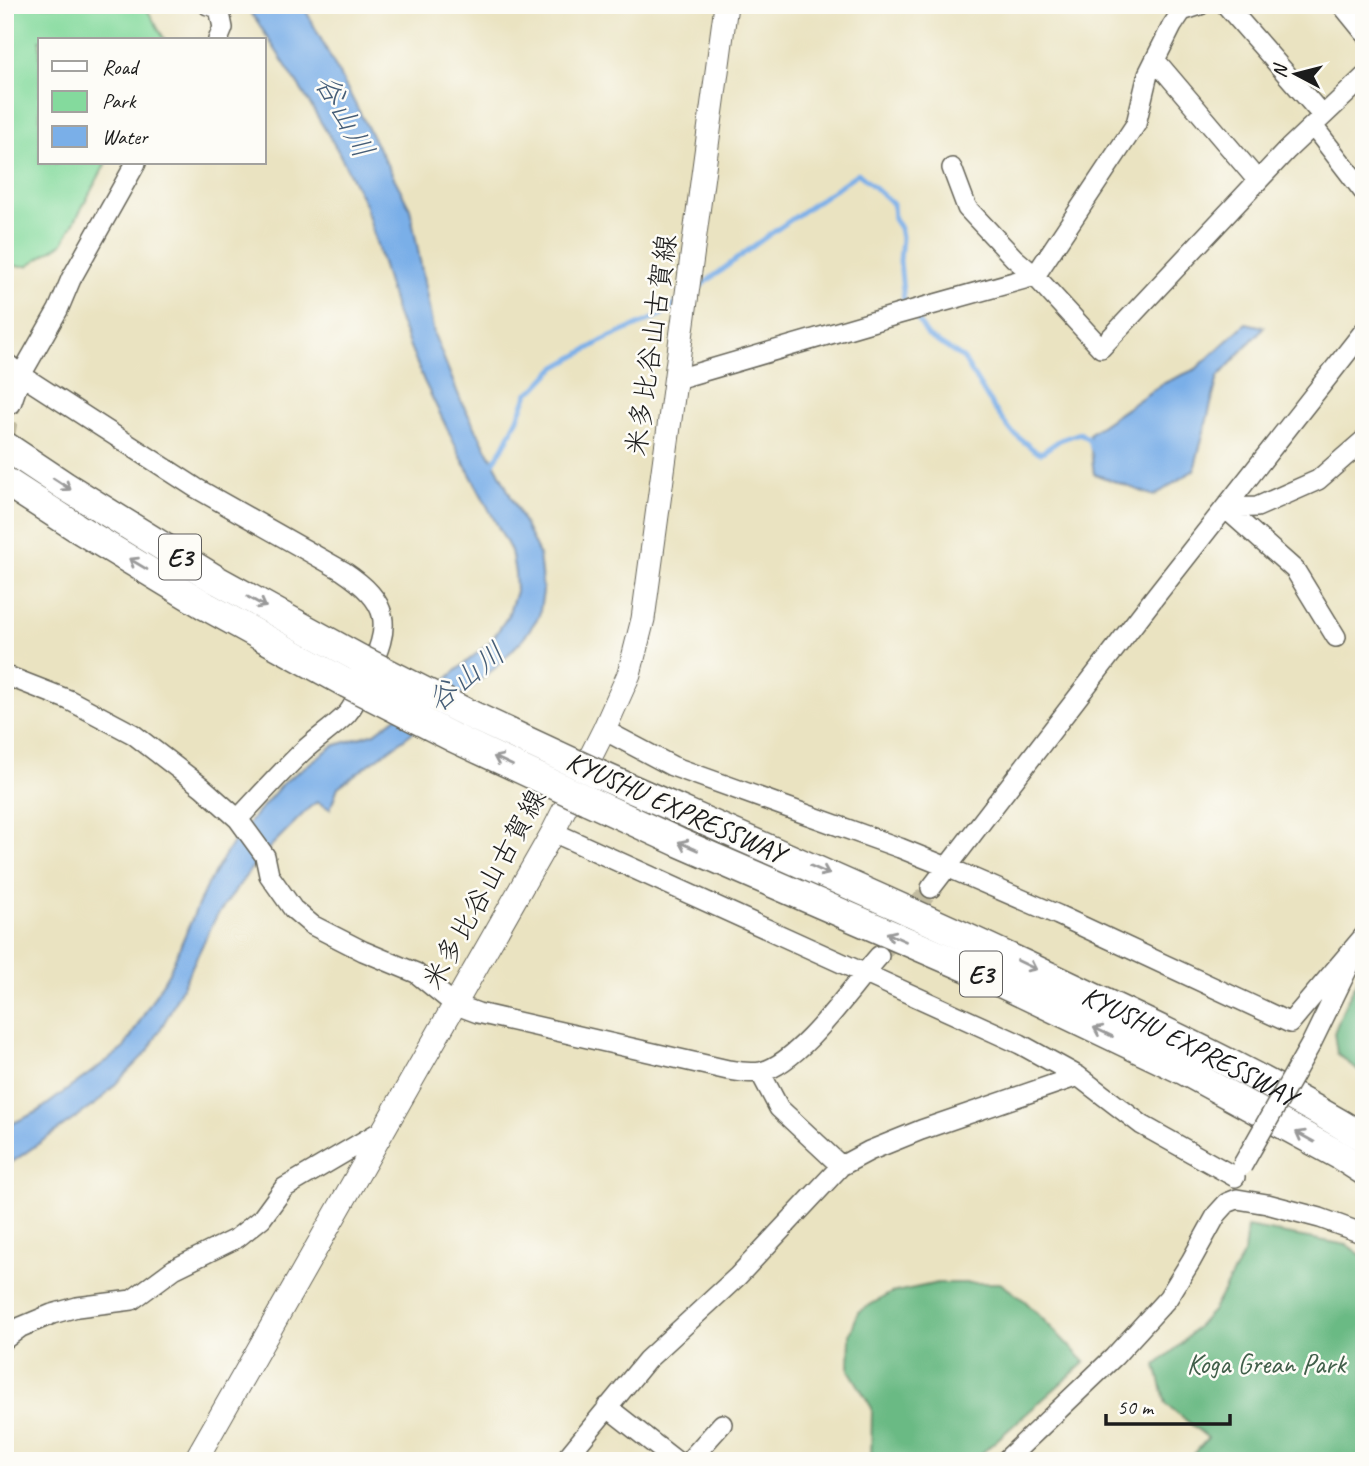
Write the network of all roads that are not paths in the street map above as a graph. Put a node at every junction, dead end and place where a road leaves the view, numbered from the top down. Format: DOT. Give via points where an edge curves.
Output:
graph roads {
  1 [pos="208,5"];
  2 [pos="726,5"];
  3 [pos="1226,5"];
  4 [pos="1342,5"];
  5 [pos="1188,7"];
  6 [pos="1364,32"];
  7 [pos="219,38"];
  8 [pos="1156,61"];
  9 [pos="1364,77"];
  10 [pos="1318,121"];
  11 [pos="134,164"];
  12 [pos="952,168"];
  13 [pos="1258,181"];
  14 [pos="1363,191"];
  15 [pos="1035,276"];
  16 [pos="1364,331"];
  17 [pos="5,362"];
  18 [pos="22,375"];
  19 [pos="677,379"];
  20 [pos="11,404"];
  21 [pos="1364,440"];
  22 [pos="5,446"];
  23 [pos="5,481"];
  24 [pos="1225,508"];
  25 [pos="1336,637"];
  26 [pos="5,676"];
  27 [pos="604,730"];
  28 [pos="240,821"];
  29 [pos="553,832"];
  30 [pos="947,867"];
  31 [pos="931,888"];
  32 [pos="879,956"];
  33 [pos="863,974"];
  34 [pos="454,1004"];
  35 [pos="760,1072"];
  36 [pos="1078,1076"];
  37 [pos="381,1131"];
  38 [pos="1364,1138"];
  39 [pos="841,1166"];
  40 [pos="1364,1171"];
  41 [pos="1239,1172"];
  42 [pos="1237,1199"];
  43 [pos="1364,1234"];
  44 [pos="5,1339"];
  45 [pos="607,1407"];
  46 [pos="722,1424"];
  47 [pos="194,1461"];
  48 [pos="564,1461"];
  49 [pos="676,1461"];
  50 [pos="688,1461"];
  51 [pos="1005,1461"];
  1 -- 7 [label="street" via="219,8 223,28"];
  2 -- 19 [label="main road, 米多比谷山古賀線"];
  3 -- 10 [label="street"];
  4 -- 6 [label="street"];
  5 -- 8 [label="street" via="1172,26"];
  8 -- 13 [label="street"];
  8 -- 15 [label="street" via="1148,74 1136,124"];
  9 -- 10 [label="street"];
  10 -- 13 [label="street"];
  10 -- 14 [label="street"];
  11 -- 18 [label="street"];
  12 -- 15 [label="street" via="967,208"];
  13 -- 15 [label="street" via="1101,348"];
  15 -- 19 [label="street"];
  16 -- 24 [label="street"];
  17 -- 18 [label="street"];
  18 -- 20 [label="street"];
  18 -- 28 [label="street" via="196,488 343,571 363,585 381,610 384,622 379,653 349,712 302,752"];
  19 -- 27 [label="main road, 米多比谷山古賀線" via="643,619 629,674"];
  21 -- 24 [label="street" via="1318,480 1258,507"];
  22 -- 38 [label="highway, KYUSHU EXPRESSWAY / E3, one-way, bridge" via="215,579 360,659 600,775 986,945 1183,1040"];
  40 -- 23 [label="highway, KYUSHU EXPRESSWAY / E3, one-way, bridge" via="1183,1070 982,974 678,842 454,738 206,606"];
  24 -- 25 [label="street" via="1295,570"];
  24 -- 30 [label="street"];
  26 -- 28 [label="street" via="69,700 133,734"];
  27 -- 29 [label="main road, 米多比谷山古賀線"];
  27 -- 30 [label="street" via="672,766"];
  28 -- 34 [label="street" via="293,909 312,925 416,973"];
  29 -- 33 [label="street"];
  29 -- 34 [label="main road, 米多比谷山古賀線"];
  30 -- 31 [label="street"];
  30 -- 41 [label="street, bridge" via="1290,1023 1364,936 1311,1044"];
  32 -- 33 [label="street"];
  33 -- 35 [label="street" via="807,1041"];
  33 -- 36 [label="street" via="1020,1044"];
  34 -- 35 [label="street" via="728,1070"];
  34 -- 37 [label="main road, 米多比谷山古賀線"];
  35 -- 39 [label="street" via="779,1108"];
  36 -- 39 [label="street" via="921,1130"];
  36 -- 41 [label="street" via="1142,1125"];
  37 -- 44 [label="street" via="284,1188 262,1218 237,1238 174,1269 132,1300 52,1314"];
  37 -- 47 [label="main road, 米多比谷山古賀線"];
  39 -- 45 [label="street" via="738,1276 647,1360"];
  41 -- 42 [label="street"];
  42 -- 43 [label="street" via="1320,1218"];
  42 -- 51 [label="street" via="1217,1214 1168,1298 1114,1357"];
  45 -- 48 [label="street"];
  45 -- 49 [label="street"];
  46 -- 50 [label="street"];
}
